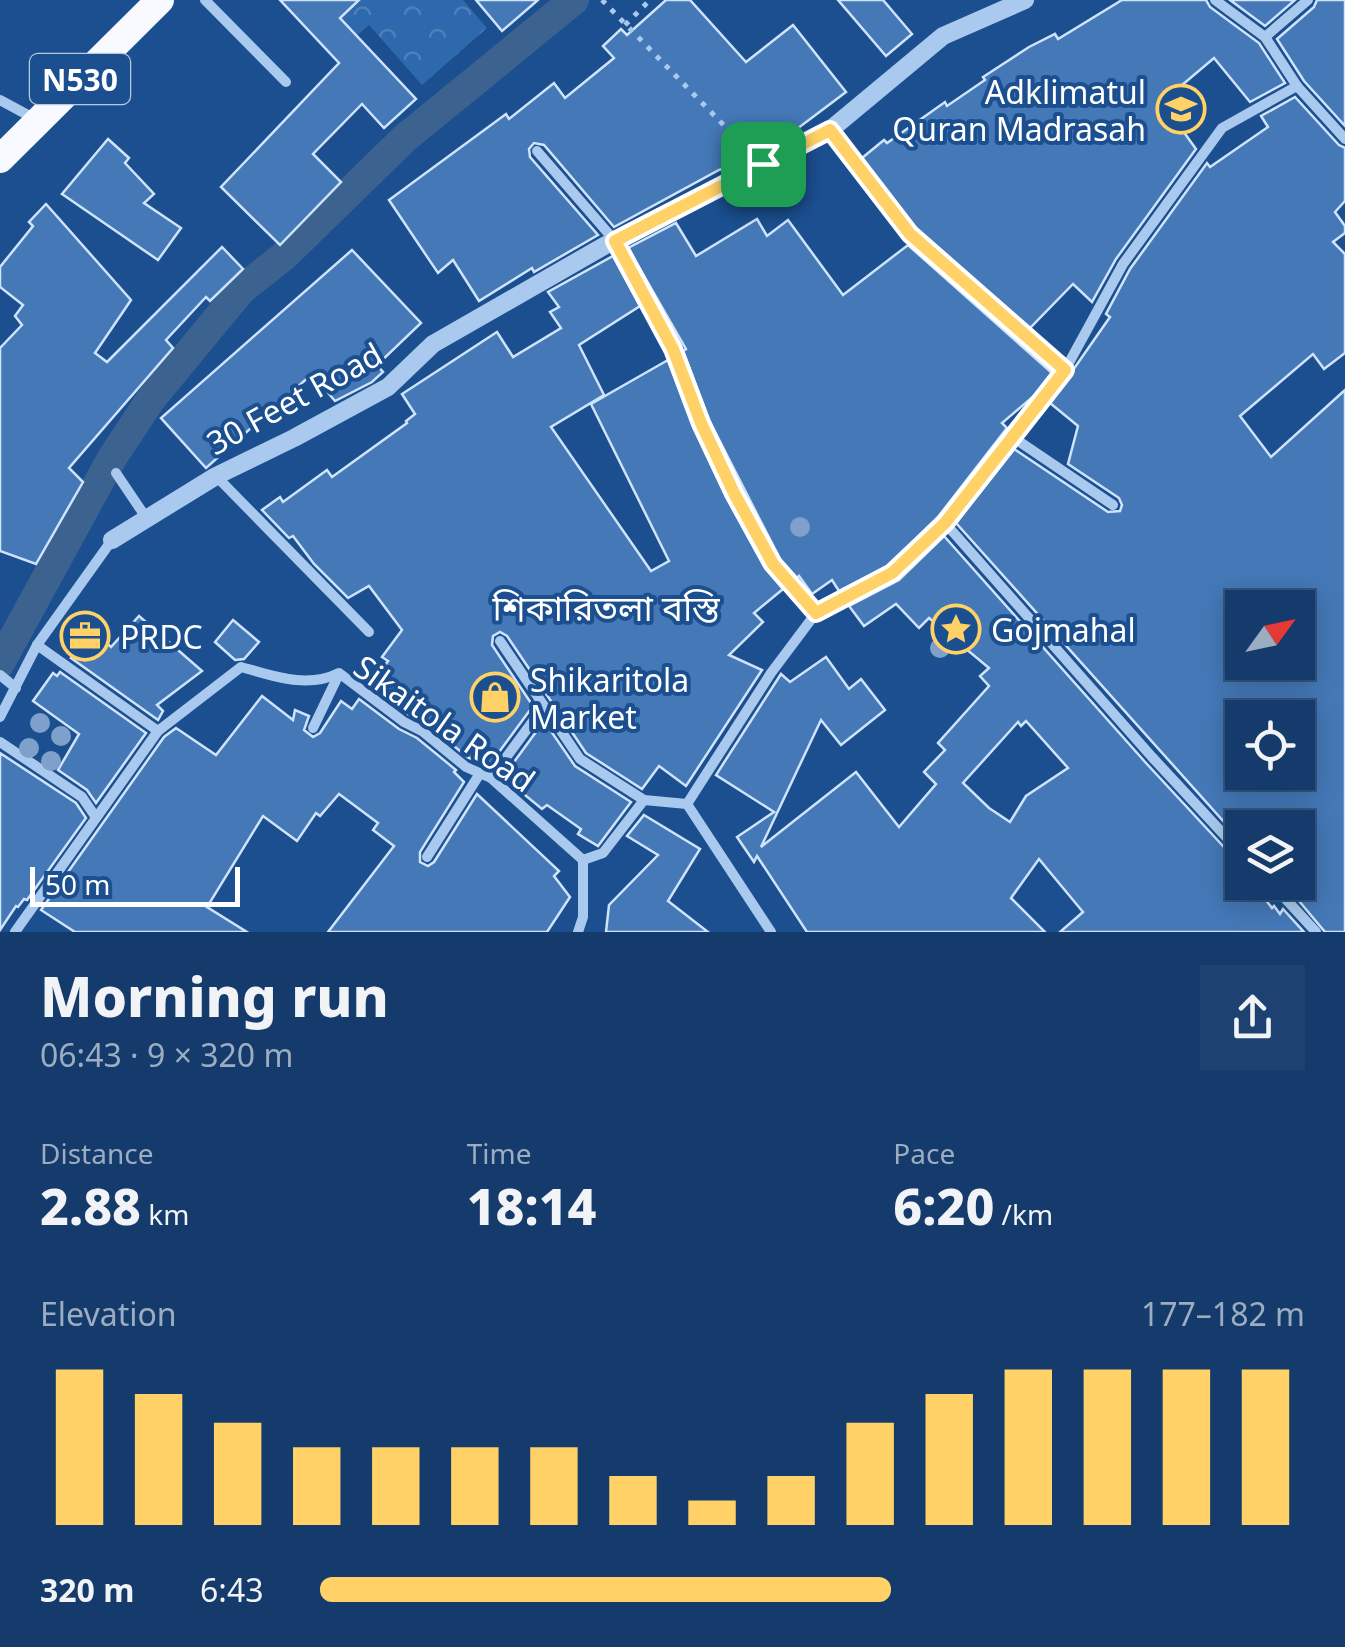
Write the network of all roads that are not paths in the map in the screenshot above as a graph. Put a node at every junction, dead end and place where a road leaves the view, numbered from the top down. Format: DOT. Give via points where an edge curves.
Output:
graph roads {
  1 [pos="160,0"];
  2 [pos="205,0"];
  3 [pos="1025,0"];
  4 [pos="1215,0"];
  5 [pos="1308,0"];
  6 [pos="1265,37"];
  7 [pos="286,82"];
  8 [pos="1297,86"];
  9 [pos="0,100"];
  10 [pos="38,120"];
  11 [pos="830,130"];
  12 [pos="1345,139"];
  13 [pos="537,152"];
  14 [pos="0,159"];
  15 [pos="615,241"];
  16 [pos="1065,370"];
  17 [pos="1012,436"];
  18 [pos="116,473"];
  19 [pos="216,476"];
  20 [pos="1113,505"];
  21 [pos="147,520"];
  22 [pos="945,523"];
  23 [pos="112,540"];
  24 [pos="816,613"];
  25 [pos="369,632"];
  26 [pos="500,641"];
  27 [pos="37,645"];
  28 [pos="340,673"];
  29 [pos="0,675"];
  30 [pos="16,688"];
  31 [pos="544,706"];
  32 [pos="0,717"];
  33 [pos="313,728"];
  34 [pos="158,731"];
  35 [pos="0,742"];
  36 [pos="485,776"];
  37 [pos="644,800"];
  38 [pos="687,804"];
  39 [pos="95,816"];
  40 [pos="1225,836"];
  41 [pos="426,858"];
  42 [pos="583,860"];
  43 [pos="1287,900"];
  44 [pos="15,932"];
  45 [pos="578,932"];
  46 [pos="771,932"];
  47 [pos="1316,932"];
  1 -- 10 [label="highway, N530"];
  2 -- 7 [label="street"];
  3 -- 11 [label="street" via="943,36"];
  4 -- 6 [label="street"];
  5 -- 6 [label="street"];
  6 -- 8 [label="street"];
  8 -- 12 [label="street"];
  8 -- 16 [label="street" via="1222,128 1124,264"];
  9 -- 10 [label="street"];
  10 -- 14 [label="highway, N530"];
  11 -- 15 [label="street, 30 Feet Road"];
  11 -- 16 [label="street" via="910,234"];
  13 -- 15 [label="street"];
  15 -- 19 [label="street, 30 Feet Road" via="434,344 388,386"];
  15 -- 24 [label="street" via="673,349 734,493 773,564"];
  16 -- 17 [label="street"];
  17 -- 20 [label="street"];
  17 -- 22 [label="street"];
  18 -- 21 [label="street"];
  19 -- 21 [label="street, 30 Feet Road"];
  19 -- 25 [label="street"];
  21 -- 23 [label="street, 30 Feet Road"];
  22 -- 24 [label="street" via="892,573"];
  22 -- 40 [label="street"];
  23 -- 27 [label="street, 30 Feet Road"];
  24 -- 38 [label="street"];
  26 -- 31 [label="street"];
  27 -- 30 [label="street, 30 Feet Road"];
  27 -- 34 [label="street"];
  28 -- 33 [label="street"];
  28 -- 34 [label="street, Sikaitola Road" via="323,681 288,680 241,667"];
  28 -- 36 [label="street, Sikaitola Road"];
  29 -- 30 [label="street"];
  30 -- 32 [label="street, 30 Feet Road"];
  31 -- 36 [label="street"];
  31 -- 37 [label="street" via="580,759"];
  34 -- 39 [label="street, Sikaitola Road"];
  35 -- 39 [label="street" via="82,797"];
  36 -- 41 [label="street"];
  36 -- 42 [label="street, Sikaitola Road"];
  37 -- 38 [label="street"];
  37 -- 42 [label="street" via="603,853"];
  38 -- 46 [label="street"];
  39 -- 44 [label="street, Sikaitola Road"];
  42 -- 45 [label="street"];
  43 -- 47 [label="street"];
}
